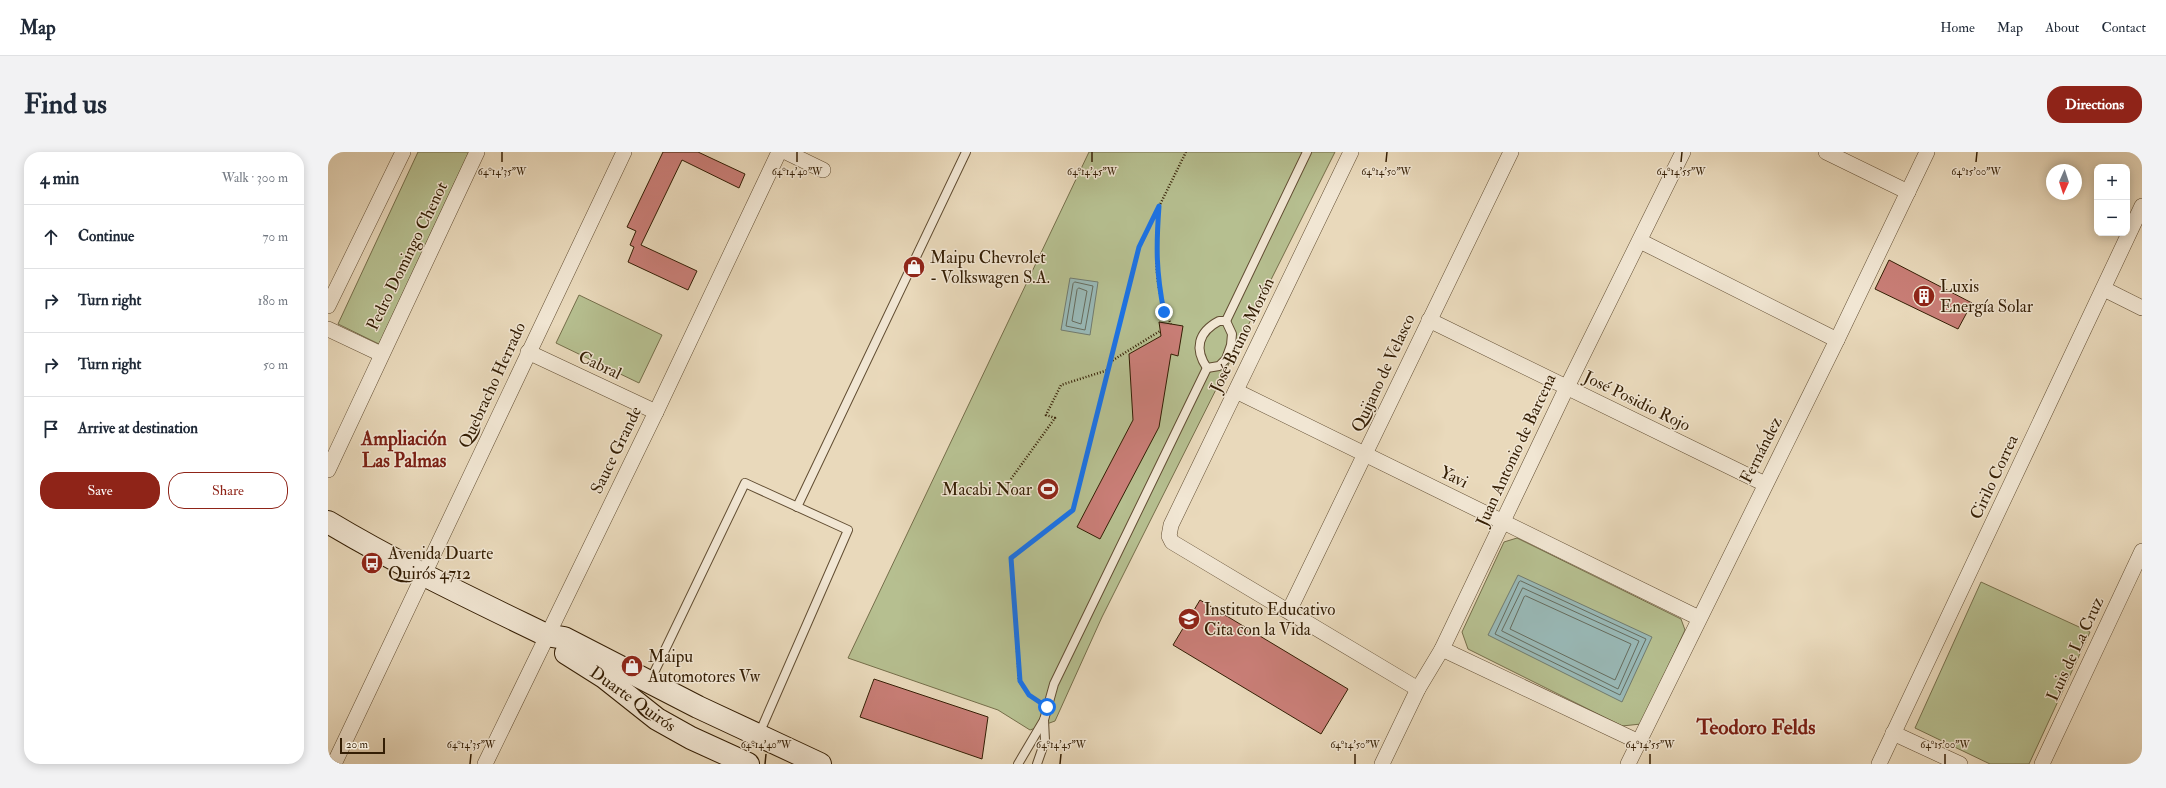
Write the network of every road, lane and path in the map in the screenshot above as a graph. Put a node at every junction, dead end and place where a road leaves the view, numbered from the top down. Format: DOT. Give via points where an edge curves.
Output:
graph roads {
  1 [pos="403,152"];
  2 [pos="477,152"];
  3 [pos="624,152"];
  4 [pos="779,152"];
  5 [pos="786,152"];
  6 [pos="966,152"];
  7 [pos="1186,152"];
  8 [pos="1307,152"];
  9 [pos="1351,152"];
  10 [pos="1511,152"];
  11 [pos="1683,152"];
  12 [pos="1927,152"];
  13 [pos="1832,153"];
  14 [pos="823,170"];
  15 [pos="1908,192"];
  16 [pos="1159,206"];
  17 [pos="2142,206"];
  18 [pos="1640,241"];
  19 [pos="2104,290"];
  20 [pos="328,306"];
  21 [pos="2142,308"];
  22 [pos="1429,320"];
  23 [pos="1226,321"];
  24 [pos="1171,324"];
  25 [pos="328,329"];
  26 [pos="1160,331"];
  27 [pos="1838,340"];
  28 [pos="528,352"];
  29 [pos="381,354"];
  30 [pos="1110,362"];
  31 [pos="1207,368"];
  32 [pos="1108,370"];
  33 [pos="1566,389"];
  34 [pos="1236,391"];
  35 [pos="656,412"];
  36 [pos="1365,454"];
  37 [pos="328,470"];
  38 [pos="1011,478"];
  39 [pos="1765,484"];
  40 [pos="797,507"];
  41 [pos="328,522"];
  42 [pos="1503,522"];
  43 [pos="2142,551"];
  44 [pos="423,575"];
  45 [pos="1289,611"];
  46 [pos="1699,618"];
  47 [pos="546,635"];
  48 [pos="1442,649"];
  49 [pos="650,682"];
  50 [pos="1418,689"];
  51 [pos="1047,707"];
  52 [pos="1044,720"];
  53 [pos="1893,733"];
  54 [pos="758,736"];
  55 [pos="1639,742"];
  56 [pos="334,764"];
  57 [pos="485,764"];
  58 [pos="748,764"];
  59 [pos="820,764"];
  60 [pos="1018,764"];
  61 [pos="1037,764"];
  62 [pos="1382,764"];
  63 [pos="1628,764"];
  64 [pos="1878,764"];
  65 [pos="1960,764"];
  66 [pos="2042,764"];
  1 -- 20 [label="street"];
  2 -- 29 [label="street, Pedro Domingo Chenot"];
  3 -- 28 [label="street, Quebracho Herrado"];
  4 -- 35 [label="street, Sauce Grande"];
  5 -- 14 [label="street"];
  6 -- 40 [label="lane"];
  7 -- 16 [label="path"];
  8 -- 23 [label="lane"];
  9 -- 34 [label="street, José Bruno Morón"];
  10 -- 22 [label="street, Quijano de Velasco"];
  11 -- 18 [label="street, Juan Antonio de Barcena"];
  12 -- 15 [label="street, Fernández"];
  13 -- 15 [label="street"];
  15 -- 27 [label="street, Fernández"];
  16 -- 24 [label="path" via="1156,249 1158,284 1164,312"];
  16 -- 30 [label="path" via="1139,247"];
  17 -- 19 [label="street, Cirilo Correa"];
  18 -- 27 [label="street"];
  18 -- 33 [label="street, Juan Antonio de Barcena"];
  19 -- 21 [label="street"];
  19 -- 53 [label="street, Cirilo Correa"];
  22 -- 33 [label="street, José Posidio Rojo"];
  22 -- 36 [label="street, Quijano de Velasco"];
  23 -- 31 [label="lane" via="1232,334 1226,359 1219,366"];
  23 -- 31 [label="lane" via="1211,325 1200,340 1200,358"];
  25 -- 29 [label="street, Pedro Domingo Chenot"];
  26 -- 30 [label="path"];
  27 -- 39 [label="street, Fernández"];
  28 -- 35 [label="street, Cabral"];
  28 -- 44 [label="street, Quebracho Herrado"];
  29 -- 37 [label="street, Pedro Domingo Chenot"];
  30 -- 32 [label="path"];
  31 -- 51 [label="lane" via="1054,684"];
  32 -- 38 [label="path" via="1061,385 1046,415 1055,418"];
  32 -- 51 [label="path" via="1073,510 1011,558 1020,681 1029,695"];
  33 -- 39 [label="street, José Posidio Rojo"];
  33 -- 42 [label="street, Juan Antonio de Barcena"];
  34 -- 36 [label="street, Yavi"];
  34 -- 45 [label="street, José Bruno Morón" via="1168,536 1172,542"];
  35 -- 47 [label="street, Sauce Grande"];
  36 -- 42 [label="street, Yavi"];
  36 -- 45 [label="street, Quijano de Velasco"];
  39 -- 46 [label="street, Fernández"];
  40 -- 49 [label="lane" via="745,483"];
  40 -- 54 [label="lane" via="848,530"];
  41 -- 44 [label="main road, Duarte Quirós"];
  42 -- 46 [label="street, Yavi"];
  42 -- 48 [label="street, Juan Antonio de Barcena"];
  43 -- 66 [label="street, Luis de La Cruz"];
  44 -- 47 [label="main road, Duarte Quirós"];
  44 -- 56 [label="street, Quebracho Herrado"];
  45 -- 50 [label="street"];
  46 -- 55 [label="street, Fernández"];
  47 -- 49 [label="main road, Duarte Quirós" via="564,638"];
  47 -- 57 [label="street, Sauce Grande"];
  47 -- 58 [label="main road, Duarte Quirós" via="559,648 604,676 657,719"];
  48 -- 50 [label="street, Juan Antonio de Barcena"];
  48 -- 55 [label="street"];
  49 -- 54 [label="main road, Duarte Quirós"];
  50 -- 62 [label="street, Juan Antonio de Barcena"];
  51 -- 52 [label="lane"];
  52 -- 60 [label="lane"];
  52 -- 61 [label="lane" via="1045,742"];
  53 -- 64 [label="street, Cirilo Correa"];
  53 -- 65 [label="street"];
  54 -- 59 [label="main road, Duarte Quirós"];
  55 -- 63 [label="street, Fernández"];
}
